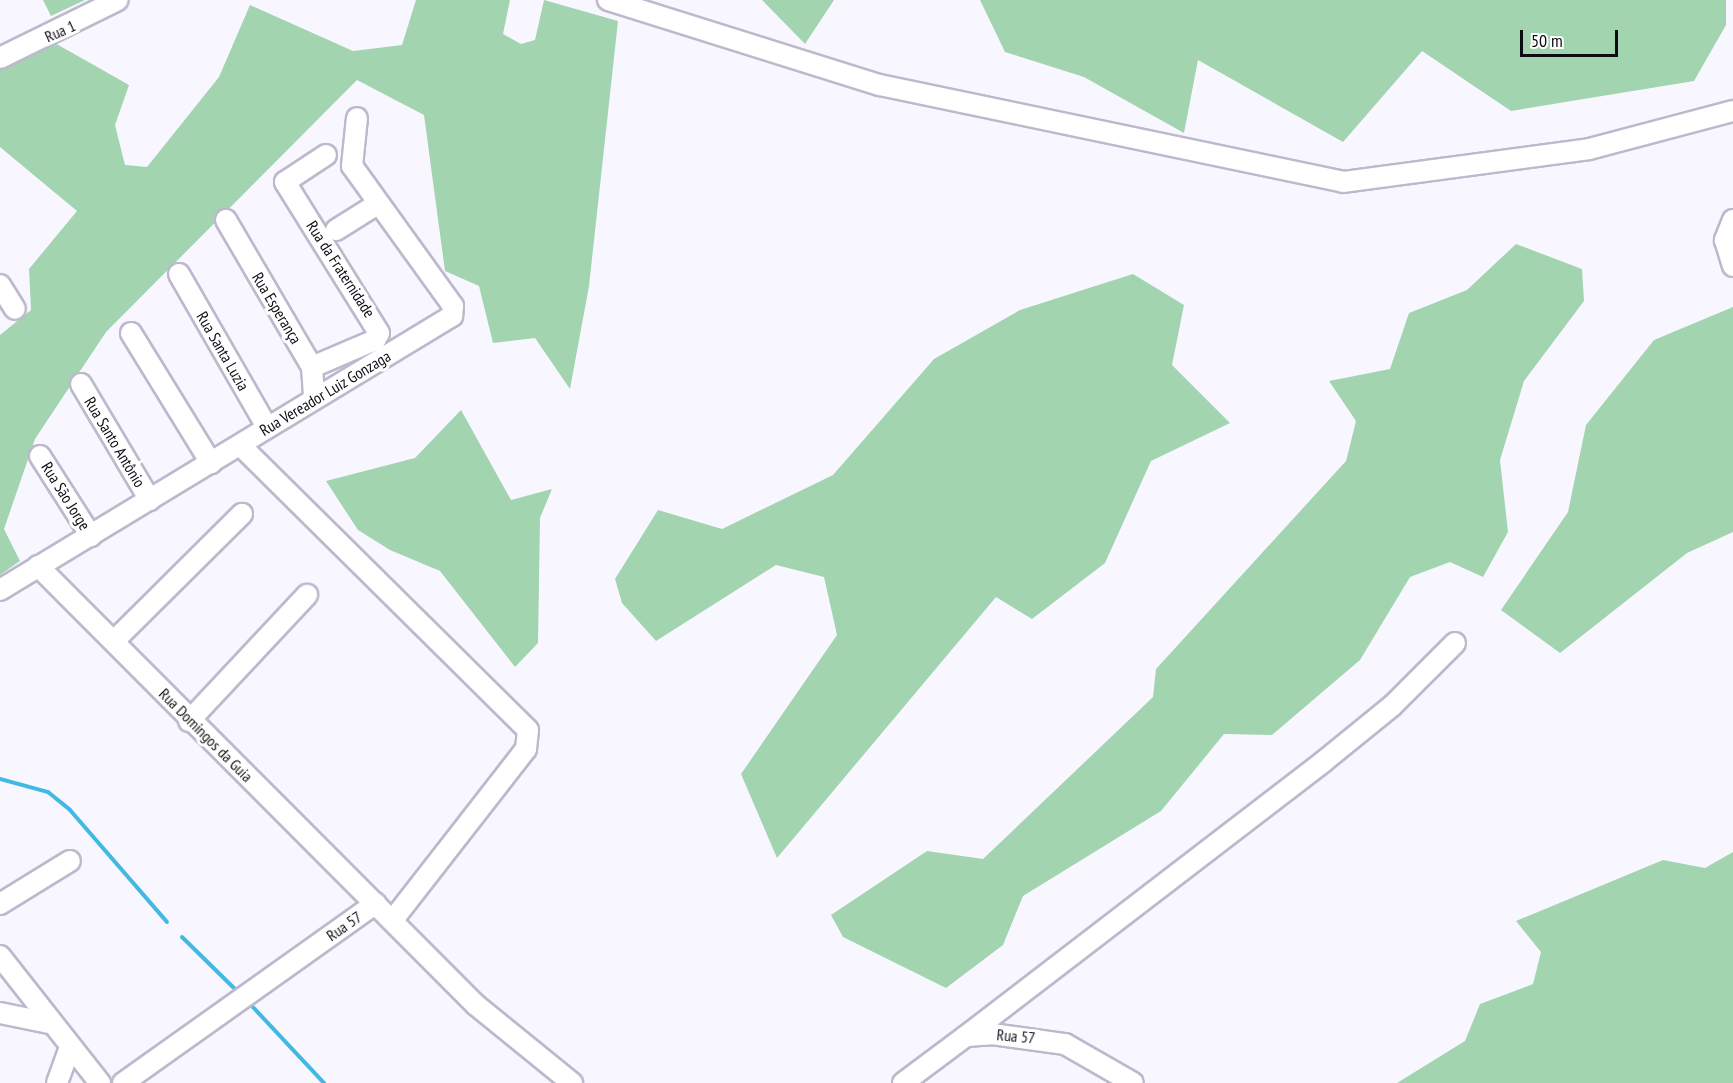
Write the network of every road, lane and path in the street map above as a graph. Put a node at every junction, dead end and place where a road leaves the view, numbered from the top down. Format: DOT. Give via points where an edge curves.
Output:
graph roads {
  1 [pos="118,0"];
  2 [pos="617,2"];
  3 [pos="0,58"];
  4 [pos="1733,111"];
  5 [pos="357,118"];
  6 [pos="326,155"];
  7 [pos="376,205"];
  8 [pos="226,220"];
  9 [pos="1733,220"];
  10 [pos="336,230"];
  11 [pos="1733,266"];
  12 [pos="179,274"];
  13 [pos="0,285"];
  14 [pos="15,309"];
  15 [pos="131,333"];
  16 [pos="312,367"];
  17 [pos="81,384"];
  18 [pos="314,399"];
  19 [pos="267,428"];
  20 [pos="240,444"];
  21 [pos="40,456"];
  22 [pos="211,463"];
  23 [pos="150,500"];
  24 [pos="242,514"];
  25 [pos="91,536"];
  26 [pos="38,566"];
  27 [pos="0,590"];
  28 [pos="307,595"];
  29 [pos="114,640"];
  30 [pos="1455,643"];
  31 [pos="189,721"];
  32 [pos="70,861"];
  33 [pos="376,903"];
  34 [pos="0,904"];
  35 [pos="393,920"];
  36 [pos="0,956"];
  37 [pos="0,1013"];
  38 [pos="49,1023"];
  39 [pos="966,1036"];
  40 [pos="70,1047"];
  41 [pos="94,1082"];
  42 [pos="57,1083"];
  43 [pos="123,1083"];
  44 [pos="572,1083"];
  45 [pos="903,1083"];
  46 [pos="1133,1083"];
  1 -- 3 [label="street, Rua 1"];
  2 -- 4 [label="street" via="880,86 1343,182 1589,149"];
  5 -- 7 [label="street, Rua Vereador Luiz Gonzaga" via="352,166"];
  6 -- 16 [label="street, Rua da Fraternidade" via="285,182 379,333 375,340"];
  7 -- 10 [label="street"];
  7 -- 18 [label="street, Rua Vereador Luiz Gonzaga" via="453,313"];
  8 -- 16 [label="street, Rua Esperança"];
  9 -- 11 [label="street" via="1725,240"];
  12 -- 19 [label="street, Rua Santa Luzia"];
  13 -- 14 [label="street"];
  15 -- 22 [label="street"];
  16 -- 18 [label="street, Rua Esperança"];
  17 -- 23 [label="street, Rua Santo Antônio"];
  18 -- 19 [label="street, Rua Vereador Luiz Gonzaga"];
  19 -- 20 [label="street, Rua Vereador Luiz Gonzaga"];
  20 -- 22 [label="street, Rua Vereador Luiz Gonzaga"];
  20 -- 35 [label="street" via="528,730 526,749"];
  21 -- 25 [label="street, Rua São Jorge"];
  22 -- 23 [label="street, Rua Vereador Luiz Gonzaga"];
  23 -- 25 [label="street, Rua Vereador Luiz Gonzaga"];
  24 -- 29 [label="street"];
  25 -- 26 [label="street, Rua Vereador Luiz Gonzaga"];
  26 -- 27 [label="street, Rua Vereador Luiz Gonzaga"];
  26 -- 29 [label="street, Rua Domingos da Guia"];
  28 -- 31 [label="street"];
  29 -- 31 [label="street, Rua Domingos da Guia"];
  30 -- 39 [label="street" via="1392,706 1323,762"];
  31 -- 33 [label="street, Rua Domingos da Guia"];
  32 -- 34 [label="street"];
  33 -- 35 [label="street, Rua 57"];
  33 -- 43 [label="street, Rua 57"];
  35 -- 44 [label="street, Rua 57" via="476,1005"];
  36 -- 38 [label="street"];
  37 -- 38 [label="street"];
  38 -- 40 [label="street"];
  39 -- 45 [label="street"];
  39 -- 46 [label="street, Rua 57" via="1022,1035 1065,1044"];
  40 -- 41 [label="street"];
  40 -- 42 [label="street"];
}
